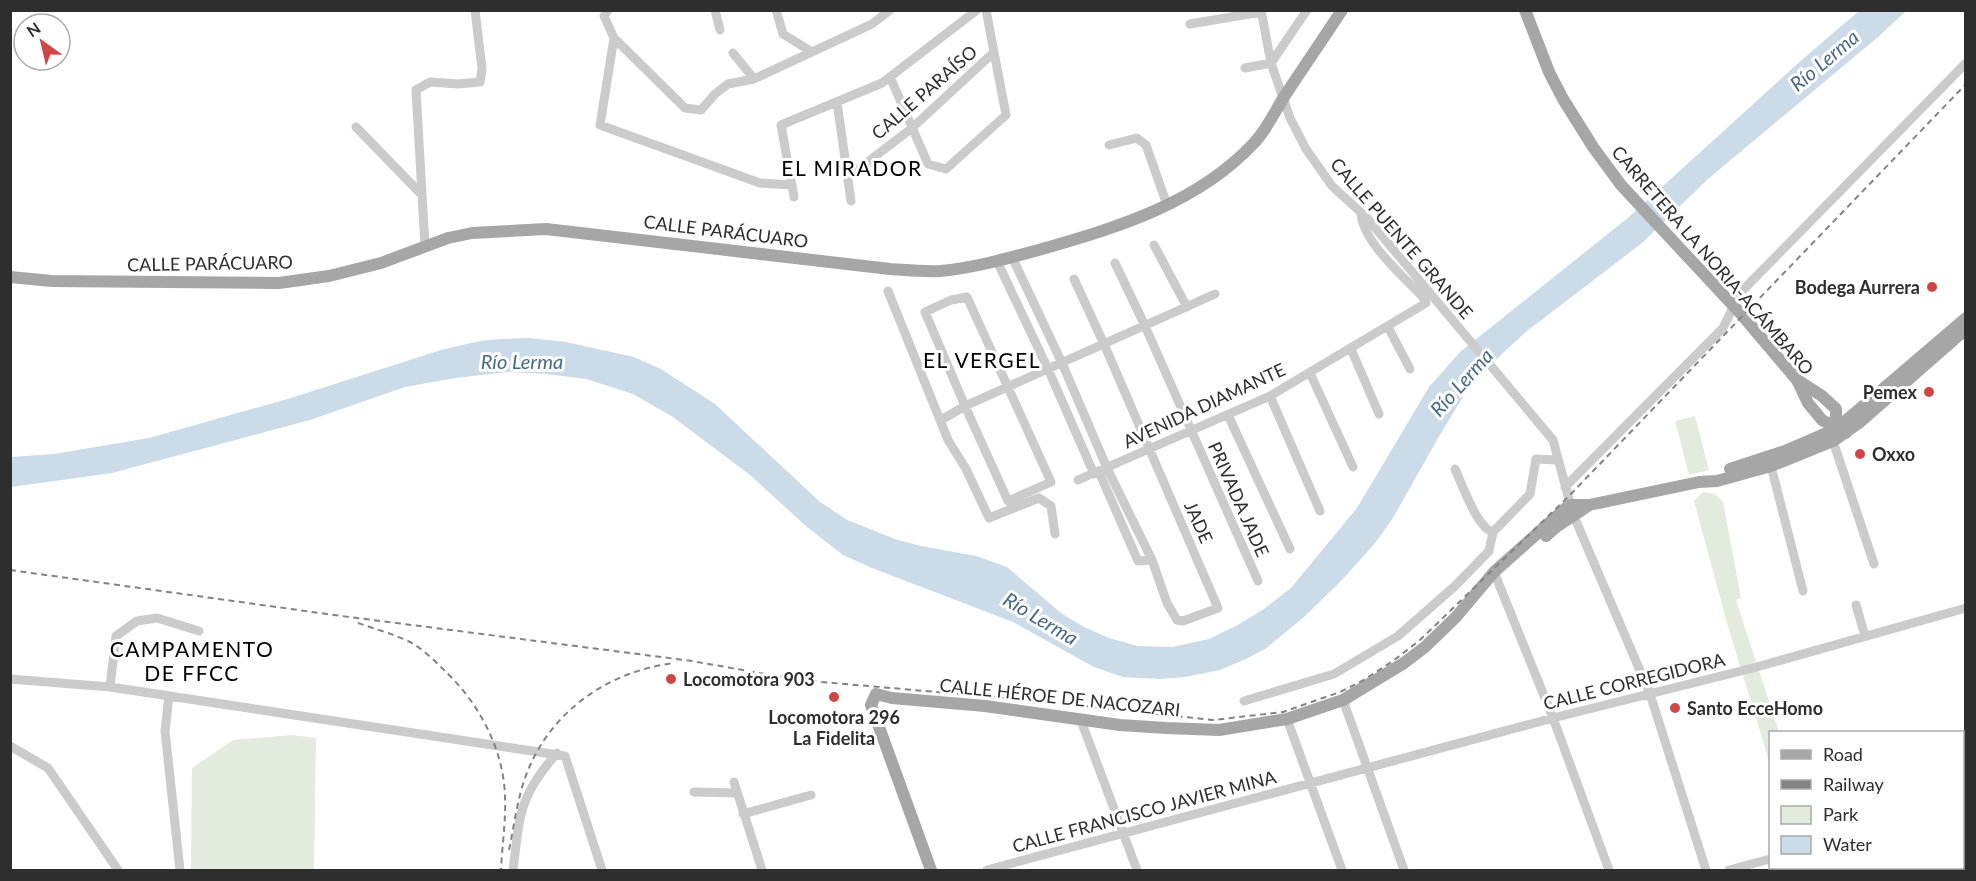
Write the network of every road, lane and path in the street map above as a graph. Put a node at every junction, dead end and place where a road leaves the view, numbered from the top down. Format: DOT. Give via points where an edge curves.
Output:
graph roads {
  1 [pos="475,10"];
  2 [pos="608,10"];
  3 [pos="715,10"];
  4 [pos="776,10"];
  5 [pos="977,10"];
  6 [pos="986,10"];
  7 [pos="1307,10"];
  8 [pos="1342,10"];
  9 [pos="1525,10"];
  10 [pos="889,11"];
  11 [pos="1261,11"];
  12 [pos="1190,24"];
  13 [pos="720,30"];
  14 [pos="614,38"];
  15 [pos="812,52"];
  16 [pos="733,53"];
  17 [pos="993,53"];
  18 [pos="1271,63"];
  19 [pos="1965,63"];
  20 [pos="1245,68"];
  21 [pos="890,77"];
  22 [pos="754,79"];
  23 [pos="1282,100"];
  24 [pos="837,102"];
  25 [pos="356,127"];
  26 [pos="912,128"];
  27 [pos="1109,145"];
  28 [pos="848,177"];
  29 [pos="791,184"];
  30 [pos="422,195"];
  31 [pos="794,197"];
  32 [pos="851,201"];
  33 [pos="1167,205"];
  34 [pos="1364,216"];
  35 [pos="1154,244"];
  36 [pos="425,246"];
  37 [pos="1012,257"];
  38 [pos="997,261"];
  39 [pos="1115,263"];
  40 [pos="10,277"];
  41 [pos="1074,279"];
  42 [pos="888,291"];
  43 [pos="1215,294"];
  44 [pos="1187,307"];
  45 [pos="1734,308"];
  46 [pos="1965,318"];
  47 [pos="1145,326"];
  48 [pos="1388,327"];
  49 [pos="1965,329"];
  50 [pos="1104,344"];
  51 [pos="1351,349"];
  52 [pos="1062,363"];
  53 [pos="1048,369"];
  54 [pos="1410,369"];
  55 [pos="1310,373"];
  56 [pos="1797,380"];
  57 [pos="1007,387"];
  58 [pos="1270,396"];
  59 [pos="964,406"];
  60 [pos="1811,408"];
  61 [pos="1836,409"];
  62 [pos="1856,412"];
  63 [pos="1379,414"];
  64 [pos="1228,415"];
  65 [pos="940,420"];
  66 [pos="1191,431"];
  67 [pos="1838,435"];
  68 [pos="1810,441"];
  69 [pos="1149,450"];
  70 [pos="1557,460"];
  71 [pos="1771,466"];
  72 [pos="1353,467"];
  73 [pos="1455,469"];
  74 [pos="1100,471"];
  75 [pos="1078,480"];
  76 [pos="1699,482"];
  77 [pos="1565,487"];
  78 [pos="1572,510"];
  79 [pos="1320,511"];
  80 [pos="1493,532"];
  81 [pos="1055,534"];
  82 [pos="1290,549"];
  83 [pos="1152,560"];
  84 [pos="1874,564"];
  85 [pos="1496,575"];
  86 [pos="1258,581"];
  87 [pos="1803,591"];
  88 [pos="1856,605"];
  89 [pos="1965,608"];
  90 [pos="199,631"];
  91 [pos="1865,636"];
  92 [pos="10,679"];
  93 [pos="110,687"];
  94 [pos="1650,694"];
  95 [pos="169,696"];
  96 [pos="1344,700"];
  97 [pos="1244,701"];
  98 [pos="1080,718"];
  99 [pos="1553,718"];
  100 [pos="1287,719"];
  101 [pos="10,746"];
  102 [pos="561,755"];
  103 [pos="1368,767"];
  104 [pos="734,782"];
  105 [pos="1309,783"];
  106 [pos="694,792"];
  107 [pos="737,793"];
  108 [pos="811,795"];
  109 [pos="743,814"];
  110 [pos="1125,834"];
  111 [pos="1769,859"];
  112 [pos="118,870"];
  113 [pos="180,870"];
  114 [pos="513,870"];
  115 [pos="602,870"];
  116 [pos="762,870"];
  117 [pos="931,870"];
  118 [pos="987,870"];
  119 [pos="1137,870"];
  120 [pos="1342,870"];
  121 [pos="1404,870"];
  122 [pos="1609,870"];
  123 [pos="1706,870"];
  124 [pos="1729,870"];
  1 -- 30 [label="street" via="480,82 430,82 416,90"];
  2 -- 14 [label="street" via="604,16"];
  3 -- 13 [label="street"];
  4 -- 15 [label="street" via="783,34"];
  5 -- 21 [label="street"];
  6 -- 17 [label="street"];
  7 -- 18 [label="street"];
  8 -- 23 [label="main road, CALLE PARÁCUARO"];
  9 -- 45 [label="main road, CARRETERA LA NORIA-ACÁMBARO" via="1549,72 1593,147 1621,185"];
  10 -- 15 [label="street" via="872,24"];
  11 -- 12 [label="street"];
  11 -- 18 [label="street, CALLE PUENTE GRANDE"];
  14 -- 22 [label="street" via="685,108 700,110 728,84"];
  14 -- 29 [label="street" via="600,125 760,183"];
  15 -- 22 [label="street"];
  16 -- 22 [label="street"];
  17 -- 26 [label="street, CALLE PARAÍSO"];
  17 -- 26 [label="street" via="1006,115 946,169 928,164"];
  18 -- 20 [label="street"];
  18 -- 23 [label="street, CALLE PUENTE GRANDE"];
  19 -- 45 [label="street" via="1740,293"];
  21 -- 24 [label="street"];
  21 -- 26 [label="street"];
  23 -- 33 [label="main road, CALLE PARÁCUARO" via="1269,125 1238,158"];
  23 -- 34 [label="street, CALLE PUENTE GRANDE" via="1306,149 1332,186"];
  24 -- 28 [label="street"];
  24 -- 29 [label="street" via="781,125"];
  25 -- 30 [label="street"];
  26 -- 28 [label="street, CALLE PARAÍSO"];
  27 -- 33 [label="street" via="1137,138 1146,145"];
  28 -- 32 [label="street"];
  29 -- 31 [label="street"];
  30 -- 36 [label="street"];
  33 -- 37 [label="main road, CALLE PARÁCUARO" via="1103,232"];
  34 -- 48 [label="street, AVENIDA DIAMANTE" via="1361,219 1372,240 1426,300"];
  34 -- 70 [label="street, CALLE PUENTE GRANDE" via="1548,431"];
  35 -- 44 [label="street"];
  36 -- 38 [label="main road, CALLE PARÁCUARO" via="472,233 546,229 890,269 939,271"];
  36 -- 40 [label="main road, CALLE PARÁCUARO" via="381,263 279,283"];
  37 -- 38 [label="main road, CALLE PARÁCUARO"];
  37 -- 52 [label="street"];
  38 -- 53 [label="street"];
  39 -- 47 [label="street, PRIVADA JADE"];
  41 -- 50 [label="street, JADE"];
  42 -- 65 [label="street"];
  43 -- 44 [label="street"];
  44 -- 47 [label="street"];
  45 -- 56 [label="main road, CARRETERA LA NORIA-ACÁMBARO"];
  45 -- 77 [label="street" via="1723,328"];
  46 -- 62 [label="main road"];
  47 -- 50 [label="street"];
  47 -- 66 [label="street, PRIVADA JADE"];
  48 -- 51 [label="street, AVENIDA DIAMANTE"];
  48 -- 54 [label="street"];
  49 -- 67 [label="main road"];
  50 -- 52 [label="street"];
  50 -- 69 [label="street, JADE"];
  51 -- 55 [label="street, AVENIDA DIAMANTE"];
  51 -- 63 [label="street"];
  52 -- 53 [label="street"];
  52 -- 74 [label="street"];
  53 -- 57 [label="street"];
  53 -- 74 [label="street"];
  55 -- 58 [label="street, AVENIDA DIAMANTE"];
  55 -- 72 [label="street"];
  56 -- 60 [label="main road, CARRETERA LA NORIA-ACÁMBARO"];
  56 -- 61 [label="main road"];
  57 -- 59 [label="street"];
  57 -- 59 [label="street" via="967,297 951,300 926,312"];
  57 -- 59 [label="street" via="1051,482 1008,501"];
  58 -- 64 [label="street, AVENIDA DIAMANTE"];
  58 -- 79 [label="street"];
  59 -- 65 [label="street"];
  60 -- 67 [label="main road, CARRETERA LA NORIA-ACÁMBARO"];
  60 -- 68 [label="main road" via="1815,424"];
  61 -- 62 [label="main road"];
  61 -- 67 [label="main road"];
  62 -- 67 [label="main road"];
  64 -- 66 [label="street, AVENIDA DIAMANTE"];
  64 -- 82 [label="street"];
  65 -- 81 [label="street" via="989,518 1039,498 1051,506"];
  66 -- 69 [label="street, AVENIDA DIAMANTE"];
  66 -- 86 [label="street, PRIVADA JADE"];
  67 -- 68 [label="main road"];
  67 -- 71 [label="main road"];
  67 -- 84 [label="street"];
  68 -- 76 [label="main road"];
  69 -- 74 [label="street, AVENIDA DIAMANTE"];
  69 -- 83 [label="street, JADE" via="1218,608 1177,620"];
  70 -- 77 [label="street, CALLE PUENTE GRANDE"];
  70 -- 80 [label="street" via="1536,459 1530,494"];
  71 -- 76 [label="main road"];
  71 -- 87 [label="street"];
  73 -- 80 [label="street" via="1484,527"];
  74 -- 75 [label="street, AVENIDA DIAMANTE"];
  74 -- 83 [label="street"];
  74 -- 83 [label="street" via="1137,561"];
  76 -- 78 [label="main road"];
  77 -- 78 [label="street, CALLE PUENTE GRANDE"];
  78 -- 85 [label="main road, CALLE HÉROE DE NACOZARI"];
  78 -- 94 [label="street, CALLE PUENTE GRANDE"];
  80 -- 97 [label="street" via="1489,551 1398,636 1334,674"];
  85 -- 96 [label="main road, CALLE HÉROE DE NACOZARI" via="1425,647"];
  85 -- 99 [label="street"];
  88 -- 91 [label="street"];
  89 -- 91 [label="street, CALLE CORREGIDORA"];
  90 -- 93 [label="street" via="157,618 136,621 116,636"];
  91 -- 94 [label="street, CALLE CORREGIDORA"];
  92 -- 93 [label="street"];
  93 -- 95 [label="street"];
  94 -- 99 [label="street, CALLE CORREGIDORA"];
  94 -- 123 [label="street, CALLE PUENTE GRANDE"];
  95 -- 102 [label="street"];
  95 -- 113 [label="street" via="165,731"];
  96 -- 100 [label="main road, CALLE HÉROE DE NACOZARI"];
  96 -- 103 [label="street"];
  98 -- 100 [label="main road, CALLE HÉROE DE NACOZARI" via="1219,730"];
  98 -- 110 [label="street"];
  98 -- 117 [label="main road, CALLE HÉROE DE NACOZARI" via="876,694 871,705"];
  99 -- 103 [label="street, CALLE CORREGIDORA"];
  99 -- 122 [label="street"];
  100 -- 105 [label="street"];
  101 -- 112 [label="street" via="48,768"];
  102 -- 114 [label="street" via="540,772 520,810"];
  102 -- 115 [label="street"];
  103 -- 105 [label="street, CALLE CORREGIDORA"];
  103 -- 121 [label="street"];
  104 -- 107 [label="street"];
  105 -- 110 [label="street, CALLE FRANCISCO JAVIER MINA"];
  105 -- 120 [label="street"];
  106 -- 107 [label="street"];
  107 -- 109 [label="street"];
  108 -- 109 [label="street"];
  109 -- 116 [label="street"];
  110 -- 118 [label="street, CALLE FRANCISCO JAVIER MINA"];
  110 -- 119 [label="street"];
  111 -- 124 [label="street"];
}
